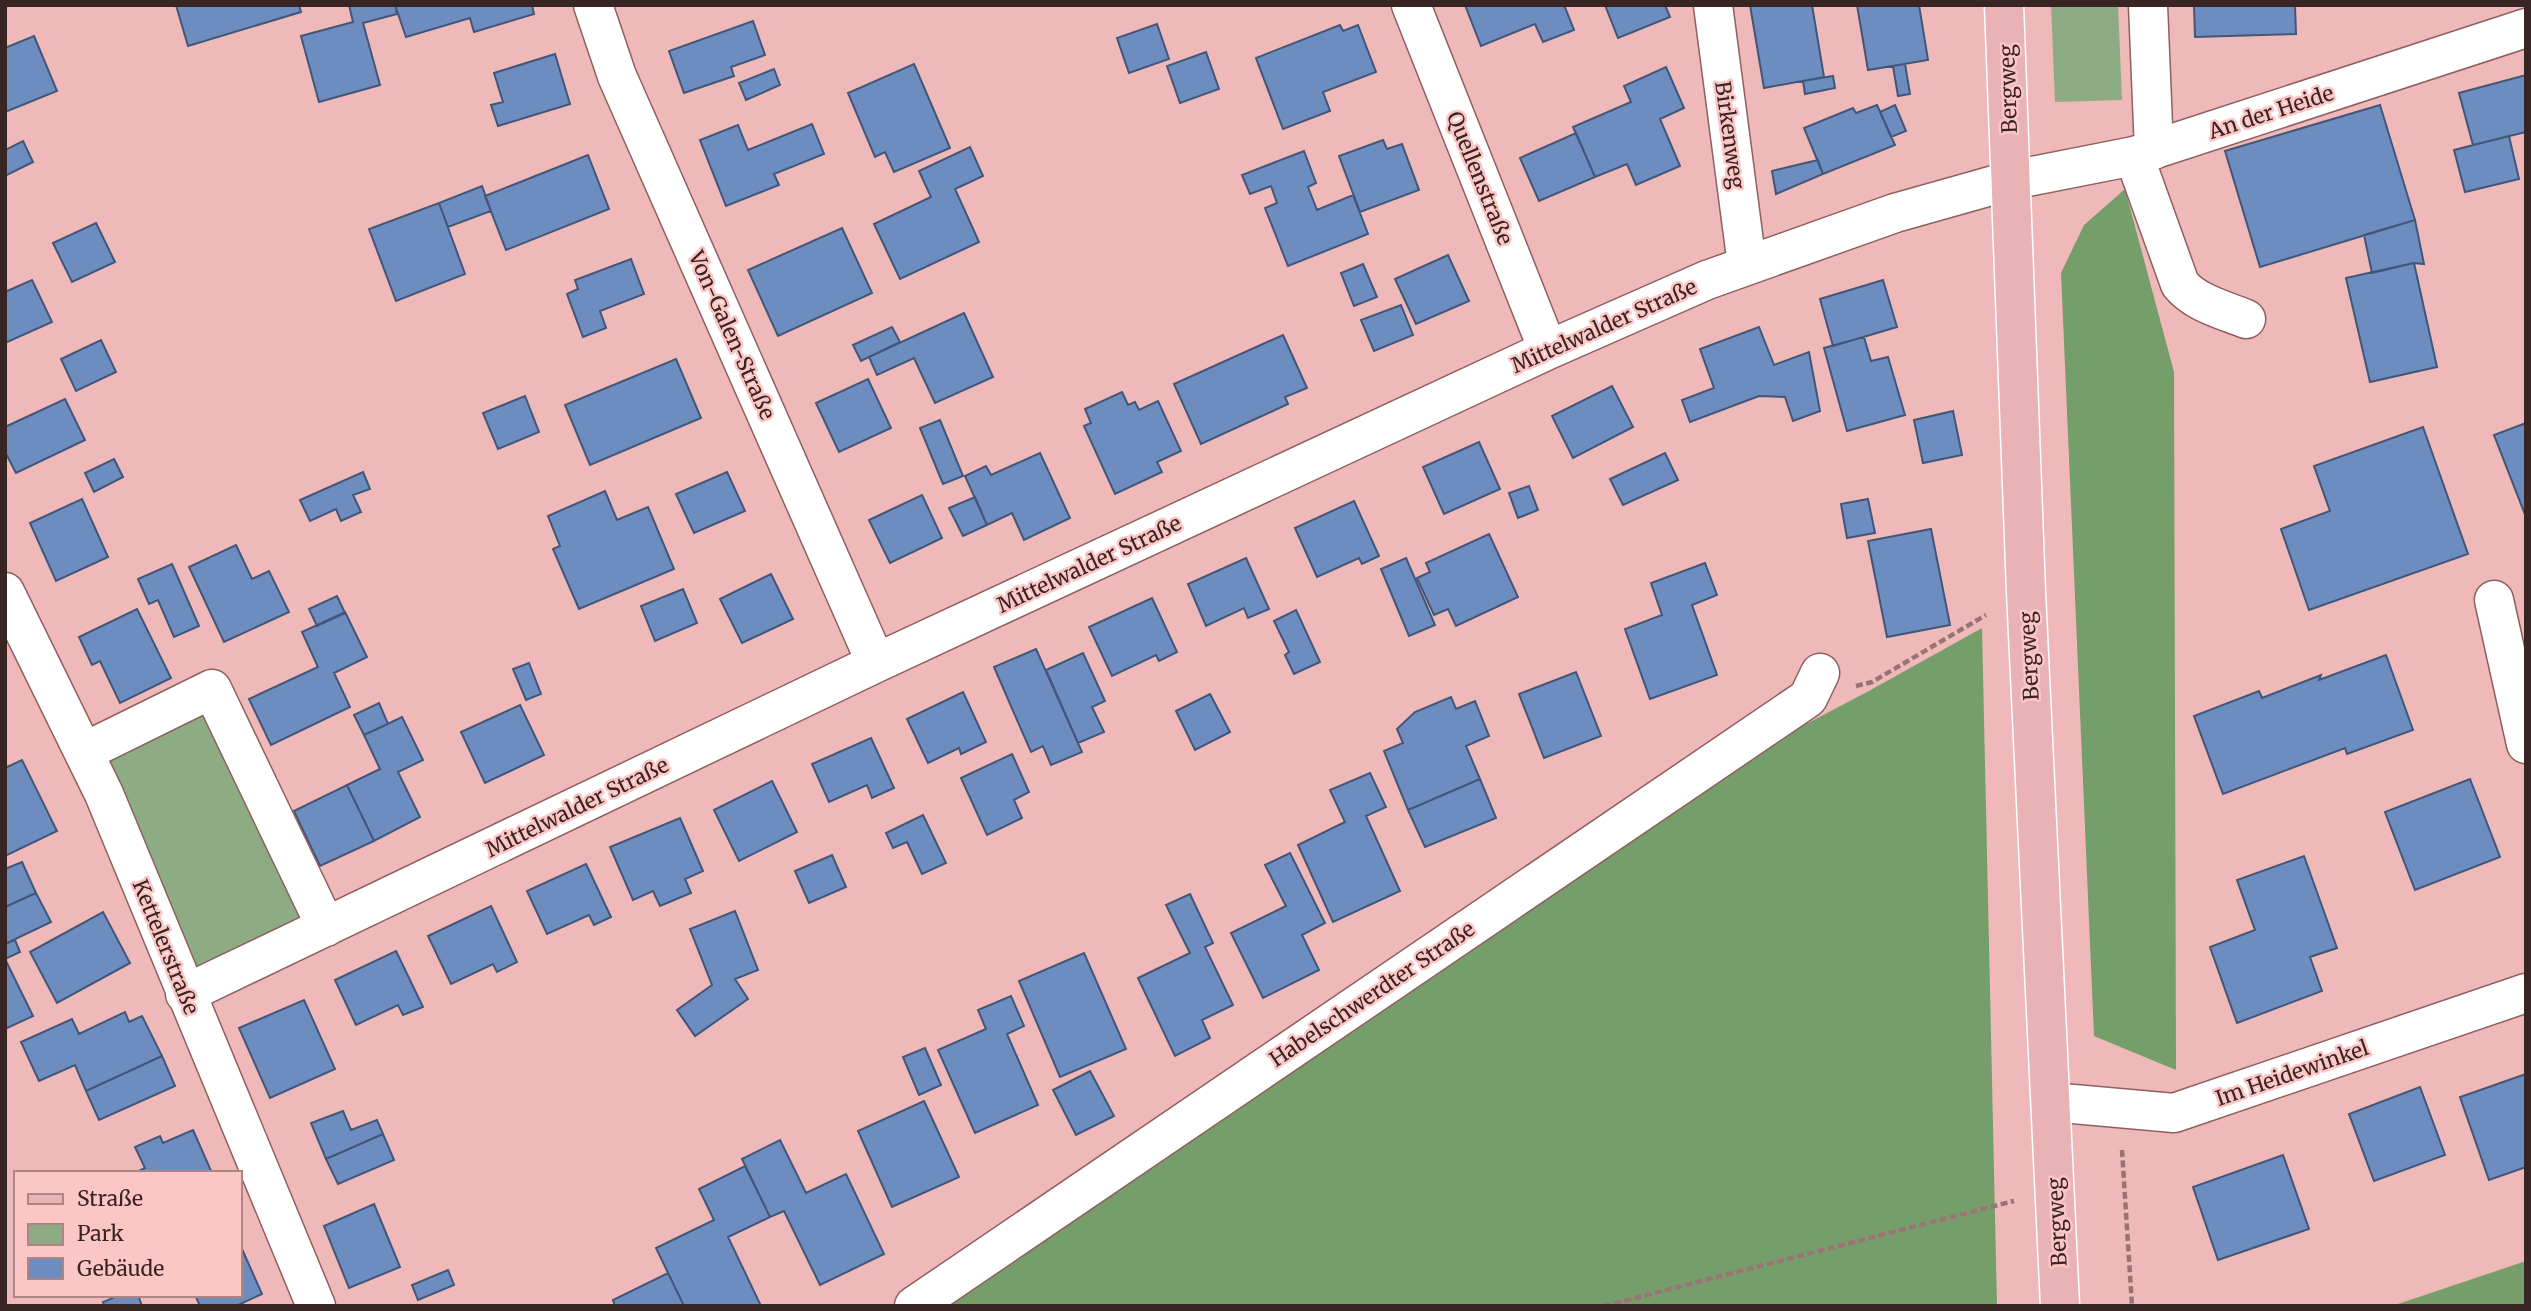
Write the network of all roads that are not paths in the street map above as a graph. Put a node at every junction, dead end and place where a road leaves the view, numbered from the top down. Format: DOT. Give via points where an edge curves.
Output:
graph roads {
  1 [pos="593,5"];
  2 [pos="1411,5"];
  3 [pos="1713,5"];
  4 [pos="2004,5"];
  5 [pos="2148,5"];
  6 [pos="2526,28"];
  7 [pos="2144,153"];
  8 [pos="2012,180"];
  9 [pos="1747,265"];
  10 [pos="2246,319"];
  11 [pos="1548,350"];
  12 [pos="2494,600"];
  13 [pos="8,607"];
  14 [pos="876,663"];
  15 [pos="1814,685"];
  16 [pos="2526,744"];
  17 [pos="84,752"];
  18 [pos="326,928"];
  19 [pos="2526,993"];
  20 [pos="186,995"];
  21 [pos="2051,1102"];
  22 [pos="316,1306"];
  23 [pos="914,1306"];
  24 [pos="2060,1306"];
  1 -- 14 [label="street, Von-Galen-Straße" via="617,76"];
  2 -- 11 [label="street, Quellenstraße"];
  3 -- 9 [label="street, Birkenweg"];
  4 -- 8 [label="main road, Bergweg"];
  5 -- 7 [label="street"];
  6 -- 7 [label="street, An der Heide"];
  7 -- 8 [label="street, An der Heide"];
  7 -- 10 [label="street" via="2180,284 2187,293"];
  8 -- 9 [label="street, Mittelwalder Straße" via="1895,213"];
  8 -- 21 [label="main road, Bergweg"];
  9 -- 11 [label="street, Mittelwalder Straße"];
  11 -- 14 [label="street, Mittelwalder Straße"];
  12 -- 16 [label="street"];
  13 -- 17 [label="street, Kettelerstraße"];
  14 -- 18 [label="street, Mittelwalder Straße"];
  15 -- 23 [label="street, Habelschwerdter Straße"];
  17 -- 18 [label="street" via="212,689"];
  17 -- 20 [label="street, Kettelerstraße"];
  18 -- 20 [label="street, Mittelwalder Straße"];
  19 -- 21 [label="street, Im Heidewinkel" via="2174,1113"];
  20 -- 22 [label="street, Kettelerstraße"];
  21 -- 24 [label="main road, Bergweg"];
}
